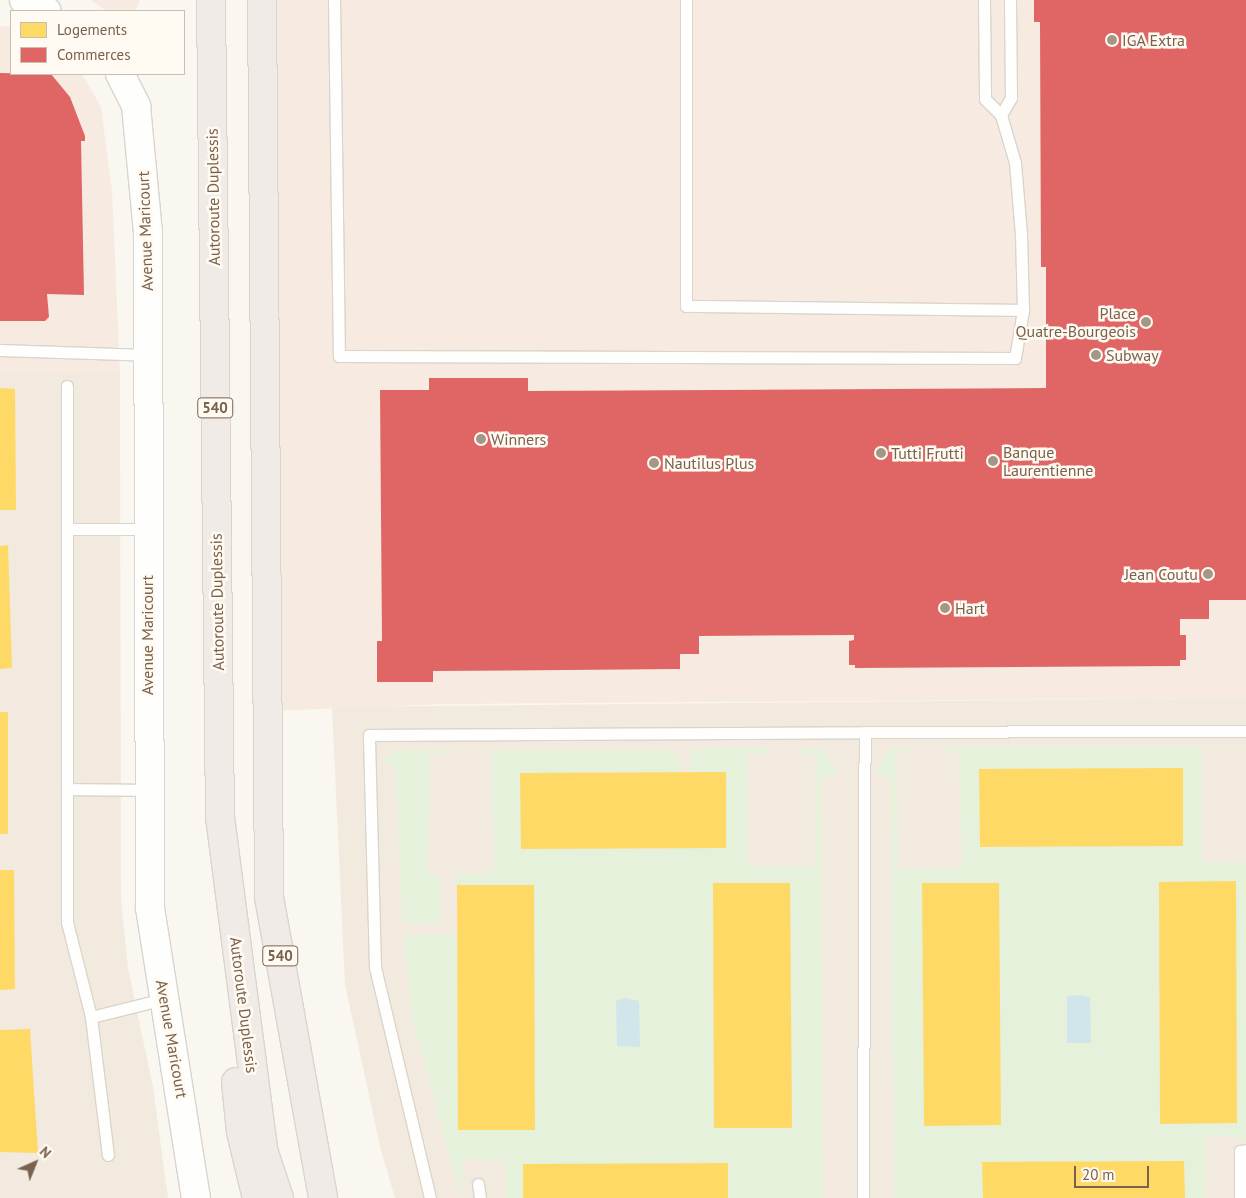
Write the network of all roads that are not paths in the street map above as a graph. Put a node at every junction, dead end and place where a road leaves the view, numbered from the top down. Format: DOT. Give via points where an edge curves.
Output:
graph roads {
  1 [pos="24,0"];
  2 [pos="210,0"];
  3 [pos="262,0"];
  4 [pos="334,0"];
  5 [pos="686,0"];
  6 [pos="984,0"];
  7 [pos="1010,0"];
  8 [pos="45,10"];
  9 [pos="120,75"];
  10 [pos="1000,115"];
  11 [pos="1023,310"];
  12 [pos="0,350"];
  13 [pos="147,355"];
  14 [pos="67,386"];
  15 [pos="67,529"];
  16 [pos="146,529"];
  17 [pos="1246,731"];
  18 [pos="864,732"];
  19 [pos="67,789"];
  20 [pos="148,790"];
  21 [pos="220,817"];
  22 [pos="164,999"];
  23 [pos="90,1017"];
  24 [pos="1246,1150"];
  25 [pos="108,1155"];
  26 [pos="478,1184"];
  27 [pos="196,1198"];
  28 [pos="257,1198"];
  29 [pos="279,1198"];
  30 [pos="324,1198"];
  31 [pos="430,1198"];
  32 [pos="480,1198"];
  33 [pos="863,1198"];
  34 [pos="1240,1198"];
  1 -- 8 [label="street"];
  2 -- 21 [label="highway, Autoroute Duplessis / 540"];
  3 -- 30 [label="highway, 540" via="269,897"];
  4 -- 11 [label="lane" via="339,356 1015,358"];
  5 -- 11 [label="lane" via="686,306"];
  6 -- 10 [label="lane" via="985,99"];
  7 -- 10 [label="lane" via="1011,98"];
  9 -- 13 [label="street, Avenue Maricourt" via="136,106 142,157 148,233"];
  10 -- 11 [label="lane" via="1014,164 1022,234"];
  12 -- 13 [label="lane"];
  13 -- 16 [label="street, Avenue Maricourt"];
  14 -- 15 [label="lane"];
  15 -- 16 [label="lane"];
  15 -- 19 [label="lane"];
  16 -- 20 [label="street, Avenue Maricourt"];
  17 -- 18 [label="lane"];
  18 -- 31 [label="lane" via="369,735 375,967"];
  18 -- 33 [label="lane"];
  19 -- 20 [label="lane"];
  19 -- 23 [label="lane" via="67,922"];
  20 -- 22 [label="street, Avenue Maricourt" via="150,908"];
  21 -- 28 [label="highway" via="213,878 241,1132"];
  21 -- 29 [label="highway, Autoroute Duplessis / 540" via="263,1150"];
  22 -- 23 [label="lane"];
  22 -- 27 [label="street, Avenue Maricourt"];
  23 -- 25 [label="lane"];
  24 -- 34 [label="lane" via="1240,1150"];
  26 -- 32 [label="lane"];
}
